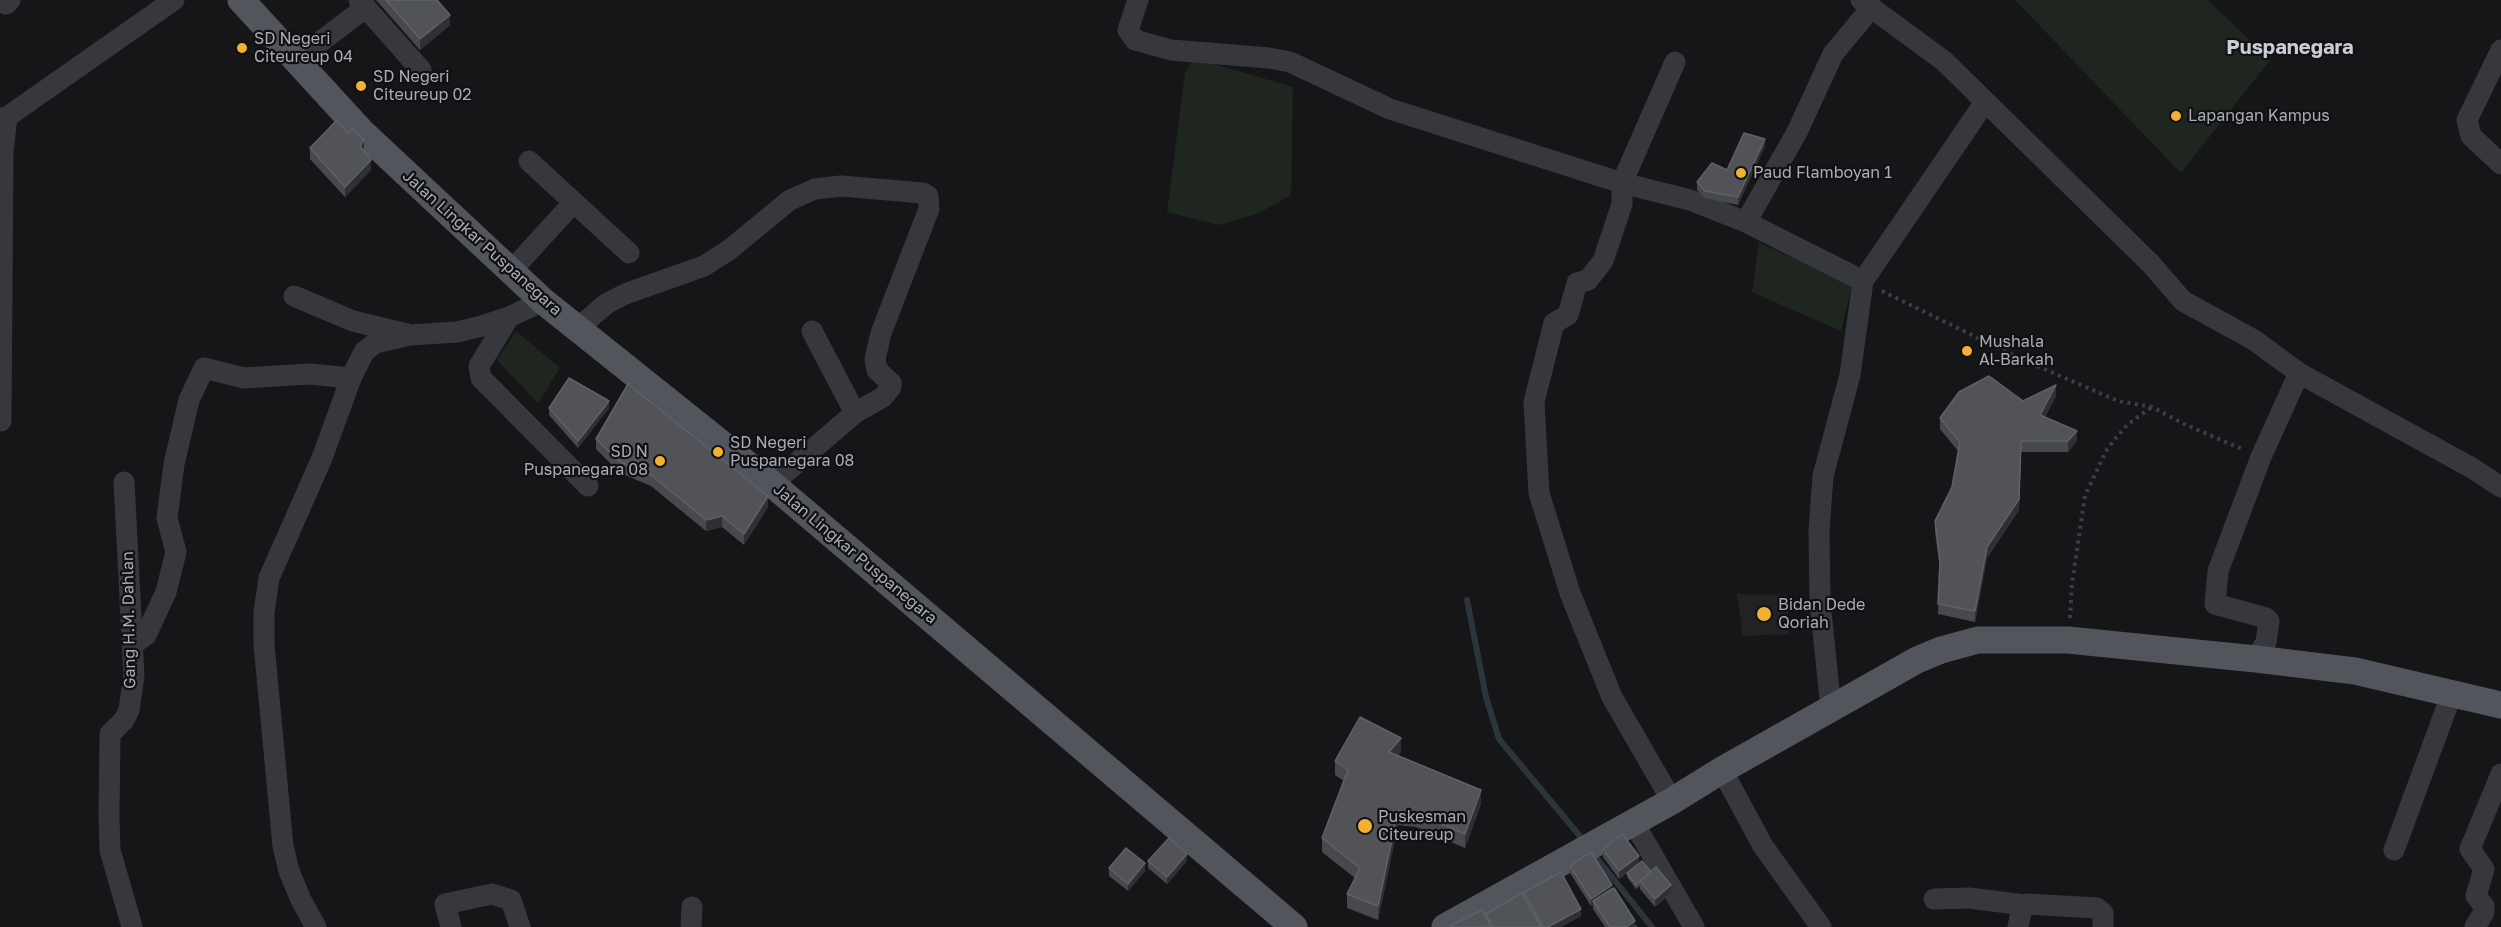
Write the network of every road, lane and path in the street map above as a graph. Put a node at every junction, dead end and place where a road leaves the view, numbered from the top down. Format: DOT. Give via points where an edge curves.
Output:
graph roads {
  1 [pos="174,0"];
  2 [pos="241,0"];
  3 [pos="1138,0"];
  4 [pos="362,4"];
  5 [pos="1866,4"];
  6 [pos="2501,50"];
  7 [pos="296,60"];
  8 [pos="1675,62"];
  9 [pos="421,70"];
  10 [pos="1984,102"];
  11 [pos="4,118"];
  12 [pos="529,160"];
  13 [pos="2501,164"];
  14 [pos="1622,183"];
  15 [pos="574,202"];
  16 [pos="1746,222"];
  17 [pos="629,253"];
  18 [pos="511,271"];
  19 [pos="1863,281"];
  20 [pos="294,296"];
  21 [pos="543,301"];
  22 [pos="509,317"];
  23 [pos="578,328"];
  24 [pos="812,331"];
  25 [pos="411,335"];
  26 [pos="2299,373"];
  27 [pos="351,378"];
  28 [pos="2152,407"];
  29 [pos="855,413"];
  30 [pos="1,421"];
  31 [pos="2261,457"];
  32 [pos="124,482"];
  33 [pos="772,484"];
  34 [pos="588,486"];
  35 [pos="2501,488"];
  36 [pos="2068,640"];
  37 [pos="132,645"];
  38 [pos="2256,659"];
  39 [pos="2452,693"];
  40 [pos="2501,705"];
  41 [pos="1831,709"];
  42 [pos="1722,770"];
  43 [pos="2501,774"];
  44 [pos="1672,801"];
  45 [pos="1627,826"];
  46 [pos="2394,850"];
  47 [pos="1934,899"];
  48 [pos="2024,905"];
  49 [pos="132,927"];
  50 [pos="316,927"];
  51 [pos="451,927"];
  52 [pos="520,927"];
  53 [pos="1294,927"];
  54 [pos="1445,927"];
  55 [pos="1695,927"];
  56 [pos="1821,927"];
  57 [pos="2018,927"];
  58 [pos="2103,927"];
  59 [pos="2475,927"];
  1 -- 11 [label="street"];
  2 -- 7 [label="main road, Jalan Lingkar Puspanegara"];
  3 -- 14 [label="street" via="1128,30 1135,40 1171,50 1290,62 1390,109"];
  4 -- 7 [label="street"];
  4 -- 9 [label="street"];
  5 -- 10 [label="street" via="1944,61"];
  5 -- 16 [label="street" via="1833,54 1797,132"];
  6 -- 13 [label="street" via="2467,120 2471,136"];
  7 -- 18 [label="main road, Jalan Lingkar Puspanegara" via="362,132"];
  8 -- 14 [label="street"];
  10 -- 19 [label="street"];
  10 -- 26 [label="street" via="2151,264 2183,301 2254,340"];
  11 -- 30 [label="street"];
  12 -- 15 [label="street"];
  14 -- 16 [label="street" via="1690,200"];
  14 -- 44 [label="street" via="1622,204 1603,261 1588,280 1577,283 1568,315 1554,322 1534,402 1539,493 1570,593 1612,697"];
  15 -- 17 [label="street"];
  15 -- 18 [label="street"];
  16 -- 19 [label="street"];
  18 -- 21 [label="main road, Jalan Lingkar Puspanegara"];
  19 -- 28 [label="path" via="2021,359 2118,401"];
  19 -- 41 [label="street" via="1850,375 1823,476 1820,602"];
  20 -- 25 [label="street" via="353,321"];
  21 -- 22 [label="street"];
  21 -- 23 [label="main road, Jalan Lingkar Puspanegara"];
  22 -- 25 [label="street" via="457,332"];
  22 -- 34 [label="street" via="479,366 481,378"];
  23 -- 29 [label="street" via="606,303 704,266 790,201 815,189 841,186 924,193 929,209 881,333 875,359 877,370 891,383 891,390"];
  23 -- 33 [label="main road, Jalan Lingkar Puspanegara"];
  24 -- 29 [label="street"];
  25 -- 27 [label="street" via="375,344 364,352"];
  26 -- 31 [label="street"];
  26 -- 35 [label="street" via="2472,468"];
  27 -- 37 [label="street" via="309,374 244,378 204,369 189,400 174,464 167,518 176,552 166,592 146,634"];
  27 -- 50 [label="street" via="269,578 264,612 283,846 297,890"];
  28 -- 31 [label="path"];
  28 -- 36 [label="path" via="2115,439 2085,496"];
  29 -- 33 [label="street"];
  31 -- 38 [label="street" via="2218,571 2214,597 2217,606 2270,621 2266,642"];
  32 -- 37 [label="street, Gang H.M. Dahlan"];
  33 -- 53 [label="main road, Jalan Lingkar Puspanegara"];
  36 -- 38 [label="main road"];
  36 -- 41 [label="main road" via="1995,639 1959,644 1917,660"];
  37 -- 49 [label="street, Gang H.M. Dahlan" via="134,676 129,710 110,734 109,803 110,850"];
  38 -- 39 [label="main road" via="2355,671"];
  39 -- 40 [label="main road"];
  39 -- 46 [label="street"];
  41 -- 42 [label="main road"];
  42 -- 44 [label="main road"];
  42 -- 56 [label="street" via="1763,846"];
  43 -- 59 [label="street" via="2470,849 2484,869 2476,896 2484,912"];
  44 -- 45 [label="main road"];
  45 -- 54 [label="main road"];
  45 -- 55 [label="street"];
  47 -- 48 [label="street" via="1969,898"];
  48 -- 57 [label="street"];
  48 -- 58 [label="street" via="2097,908 2103,913"];
  51 -- 52 [label="street" via="445,904 492,894 511,900"];
}
